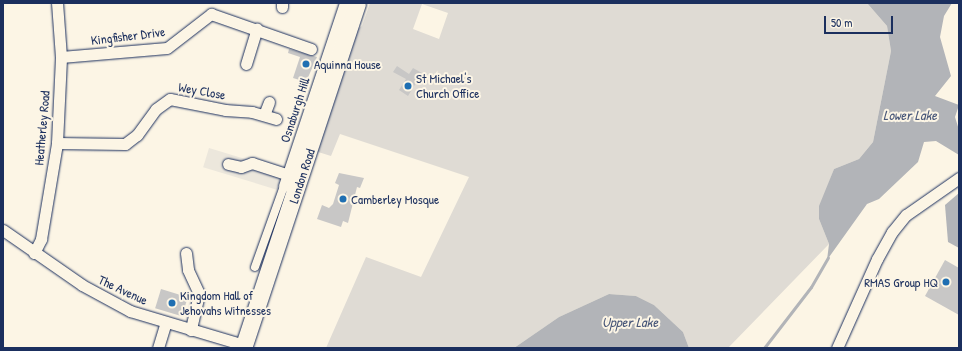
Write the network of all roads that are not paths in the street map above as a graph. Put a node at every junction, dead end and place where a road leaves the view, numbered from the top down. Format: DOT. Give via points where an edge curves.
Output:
graph roads {
  1 [pos="57,3"];
  2 [pos="345,3"];
  3 [pos="357,3"];
  4 [pos="257,29"];
  5 [pos="311,49"];
  6 [pos="61,57"];
  7 [pos="246,64"];
  8 [pos="269,102"];
  9 [pos="264,115"];
  10 [pos="276,119"];
  11 [pos="57,143"];
  12 [pos="228,164"];
  13 [pos="959,178"];
  14 [pos="290,181"];
  15 [pos="3,230"];
  16 [pos="34,253"];
  17 [pos="186,253"];
  18 [pos="255,267"];
  19 [pos="166,322"];
  20 [pos="190,330"];
  21 [pos="244,347"];
  22 [pos="158,348"];
  23 [pos="837,348"];
  1 -- 6 [label="street, Heatherley Road"];
  2 -- 14 [label="street, Osnaburgh Hill"];
  3 -- 14 [label="main road, London Road"];
  4 -- 5 [label="street, Kingfisher Drive"];
  4 -- 6 [label="street, Kingfisher Drive" via="211,14 167,48"];
  4 -- 7 [label="street"];
  6 -- 11 [label="street, Heatherley Road"];
  8 -- 9 [label="street"];
  9 -- 10 [label="street, Wey Close"];
  9 -- 11 [label="street, Wey Close" via="170,99 156,109 137,135 125,144"];
  11 -- 16 [label="street, Heatherley Road" via="41,239"];
  12 -- 14 [label="street" via="241,166 252,163"];
  13 -- 23 [label="street" via="906,215 892,232 877,258"];
  14 -- 18 [label="street, Osnaburgh Hill"];
  14 -- 21 [label="main road, London Road"];
  15 -- 16 [label="street, The Avenue"];
  16 -- 19 [label="street, The Avenue" via="106,300"];
  17 -- 20 [label="street" via="188,270 199,294"];
  19 -- 20 [label="street, The Avenue"];
  19 -- 22 [label="street"];
  20 -- 21 [label="street, The Avenue"];
}
